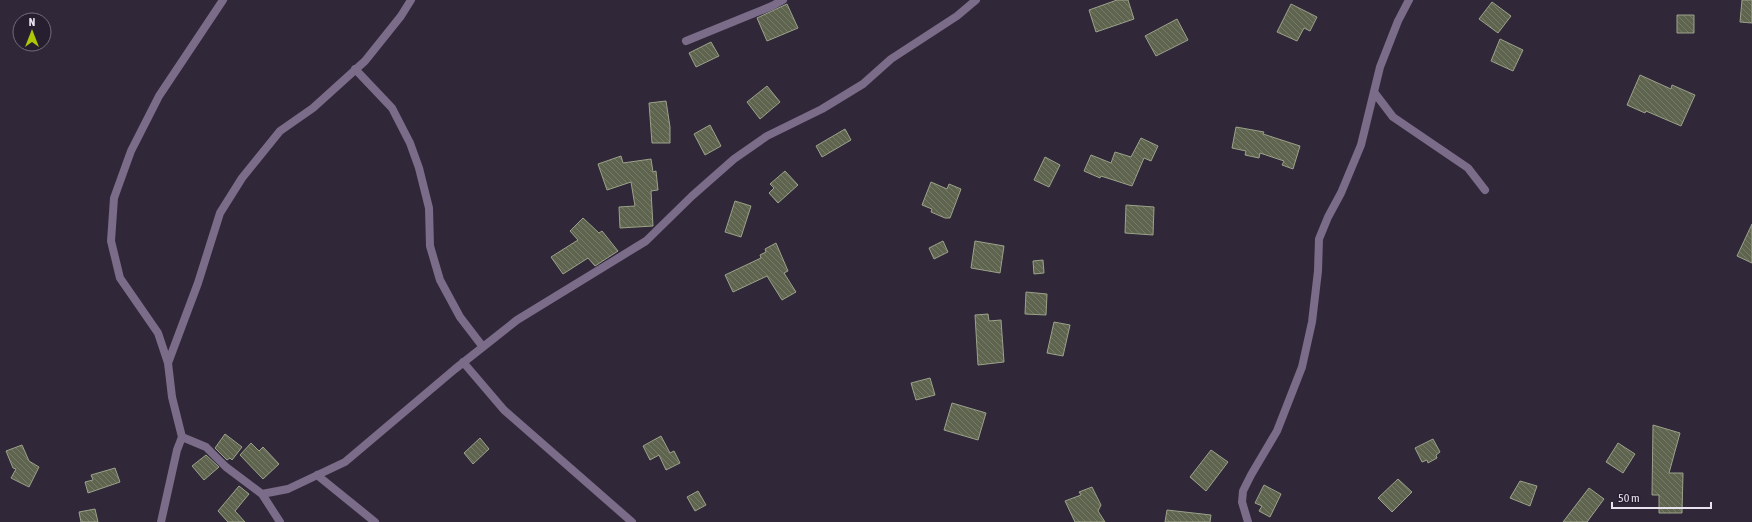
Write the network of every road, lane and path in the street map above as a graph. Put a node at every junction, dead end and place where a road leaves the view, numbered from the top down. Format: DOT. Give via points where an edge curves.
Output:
graph roads {
  1 [pos="223,0"];
  2 [pos="411,0"];
  3 [pos="783,0"];
  4 [pos="976,0"];
  5 [pos="1408,0"];
  6 [pos="686,41"];
  7 [pos="355,69"];
  8 [pos="1374,92"];
  9 [pos="1485,190"];
  10 [pos="483,347"];
  11 [pos="463,362"];
  12 [pos="168,363"];
  13 [pos="182,437"];
  14 [pos="317,475"];
  15 [pos="262,494"];
  16 [pos="161,522"];
  17 [pos="280,522"];
  18 [pos="375,522"];
  19 [pos="632,522"];
  20 [pos="1248,522"];
  1 -- 12 [label="street" via="159,96 131,151 114,198 111,241 120,278 158,333"];
  2 -- 7 [label="street" via="401,16"];
  3 -- 6 [label="street"];
  4 -- 10 [label="street" via="957,16 892,59 863,84 822,109 767,136 740,155 692,196 646,241 517,320"];
  5 -- 8 [label="street" via="1380,67"];
  7 -- 10 [label="street" via="392,108 410,143 429,208 430,246 440,280 460,317"];
  7 -- 12 [label="street" via="313,108 280,130 242,178 220,213 198,283"];
  8 -- 9 [label="street" via="1393,117 1468,168"];
  8 -- 20 [label="street" via="1361,145 1319,239 1312,322 1302,367 1277,431 1243,491 1242,502"];
  10 -- 11 [label="street"];
  11 -- 14 [label="street" via="345,462"];
  11 -- 19 [label="street" via="504,410"];
  12 -- 13 [label="street" via="172,397"];
  13 -- 15 [label="street" via="206,447"];
  13 -- 16 [label="street"];
  14 -- 15 [label="street" via="288,489"];
  14 -- 18 [label="street"];
  15 -- 17 [label="street"];
}
